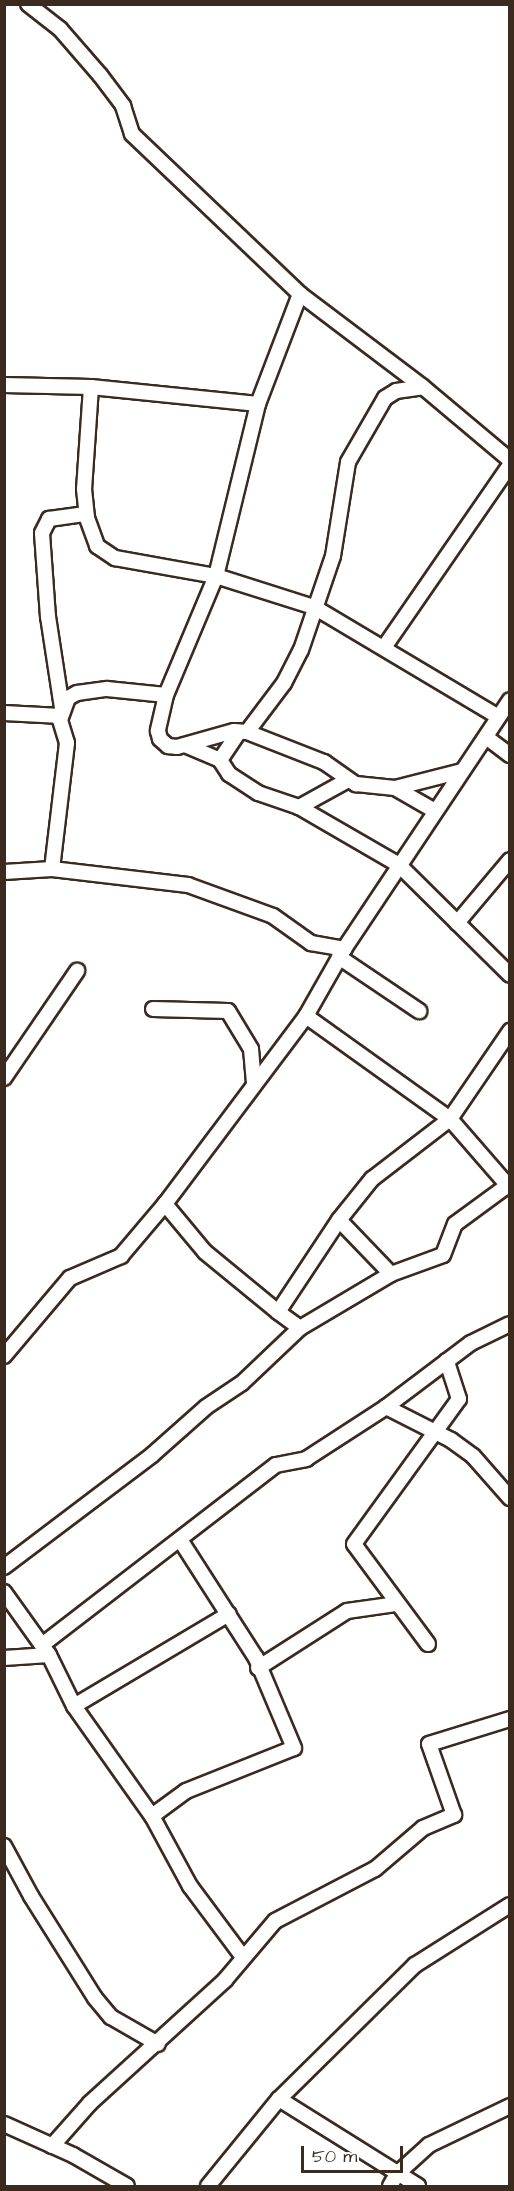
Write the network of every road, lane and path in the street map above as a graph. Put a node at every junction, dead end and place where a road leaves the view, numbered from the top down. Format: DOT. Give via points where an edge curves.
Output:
graph roads {
  1 [pos="28,4"];
  2 [pos="300,294"];
  3 [pos="4,385"];
  4 [pos="91,387"];
  5 [pos="423,387"];
  6 [pos="258,404"];
  7 [pos="510,459"];
  8 [pos="510,465"];
  9 [pos="86,514"];
  10 [pos="216,576"];
  11 [pos="314,607"];
  12 [pos="385,646"];
  13 [pos="166,695"];
  14 [pos="510,700"];
  15 [pos="62,712"];
  16 [pos="4,713"];
  17 [pos="496,716"];
  18 [pos="244,732"];
  19 [pos="486,736"];
  20 [pos="185,745"];
  21 [pos="510,755"];
  22 [pos="219,760"];
  23 [pos="462,771"];
  24 [pos="348,780"];
  25 [pos="395,788"];
  26 [pos="299,807"];
  27 [pos="435,811"];
  28 [pos="510,860"];
  29 [pos="399,866"];
  30 [pos="52,869"];
  31 [pos="4,872"];
  32 [pos="457,923"];
  33 [pos="342,953"];
  34 [pos="77,971"];
  35 [pos="510,975"];
  36 [pos="153,1009"];
  37 [pos="419,1011"];
  38 [pos="306,1016"];
  39 [pos="510,1031"];
  40 [pos="4,1078"];
  41 [pos="254,1082"];
  42 [pos="450,1119"];
  43 [pos="508,1187"];
  44 [pos="165,1204"];
  45 [pos="339,1220"];
  46 [pos="391,1274"];
  47 [pos="279,1312"];
  48 [pos="510,1324"];
  49 [pos="300,1328"];
  50 [pos="4,1356"];
  51 [pos="447,1361"];
  52 [pos="386,1407"];
  53 [pos="433,1431"];
  54 [pos="510,1498"];
  55 [pos="181,1541"];
  56 [pos="4,1567"];
  57 [pos="4,1592"];
  58 [pos="396,1604"];
  59 [pos="229,1614"];
  60 [pos="428,1644"];
  61 [pos="45,1650"];
  62 [pos="4,1658"];
  63 [pos="258,1668"];
  64 [pos="74,1706"];
  65 [pos="510,1719"];
  66 [pos="152,1816"];
  67 [pos="4,1846"];
  68 [pos="510,1905"];
  69 [pos="243,1957"];
  70 [pos="158,2044"];
  71 [pos="279,2099"];
  72 [pos="510,2106"];
  73 [pos="4,2124"];
  74 [pos="52,2146"];
  75 [pos="397,2174"];
  76 [pos="127,2187"];
  77 [pos="208,2187"];
  78 [pos="390,2187"];
  79 [pos="418,2187"];
  1 -- 2 [label="street" via="60,29 100,75 123,106 132,134"];
  2 -- 5 [label="street"];
  2 -- 6 [label="street"];
  3 -- 4 [label="street"];
  4 -- 6 [label="street"];
  4 -- 9 [label="street"];
  5 -- 7 [label="street"];
  5 -- 11 [label="street" via="396,391 385,398 348,462 333,556"];
  6 -- 10 [label="street"];
  8 -- 12 [label="street"];
  9 -- 10 [label="street" via="97,546 105,554"];
  9 -- 15 [label="street" via="49,519 42,533 48,617"];
  10 -- 11 [label="street"];
  10 -- 13 [label="street"];
  11 -- 12 [label="street"];
  11 -- 18 [label="street" via="284,683"];
  12 -- 17 [label="street"];
  13 -- 15 [label="street" via="97,690 77,693"];
  13 -- 20 [label="street" via="158,731 160,739 168,746"];
  14 -- 17 [label="street"];
  15 -- 16 [label="street"];
  15 -- 30 [label="street" via="67,743"];
  17 -- 19 [label="street"];
  18 -- 20 [label="street"];
  18 -- 22 [label="street"];
  18 -- 24 [label="street" via="324,762"];
  19 -- 21 [label="street"];
  19 -- 23 [label="street"];
  20 -- 22 [label="street"];
  22 -- 26 [label="street" via="229,774 258,793"];
  23 -- 25 [label="street"];
  23 -- 27 [label="street"];
  24 -- 25 [label="street"];
  24 -- 26 [label="street"];
  25 -- 27 [label="street"];
  26 -- 29 [label="street"];
  27 -- 29 [label="street"];
  28 -- 32 [label="street"];
  29 -- 32 [label="street"];
  29 -- 33 [label="street"];
  30 -- 31 [label="street"];
  30 -- 33 [label="street" via="188,885 273,916 311,944"];
  32 -- 35 [label="street"];
  33 -- 37 [label="street"];
  33 -- 38 [label="street"];
  34 -- 40 [label="street"];
  36 -- 41 [label="street" via="228,1011 251,1049"];
  38 -- 41 [label="street"];
  38 -- 42 [label="street"];
  39 -- 42 [label="street"];
  41 -- 44 [label="street"];
  42 -- 43 [label="street"];
  42 -- 45 [label="street" via="372,1179"];
  43 -- 46 [label="street" via="455,1224 443,1254"];
  44 -- 47 [label="street" via="205,1252"];
  44 -- 50 [label="street" via="121,1256 70,1278"];
  45 -- 46 [label="street"];
  45 -- 47 [label="street"];
  46 -- 49 [label="street"];
  47 -- 49 [label="street"];
  48 -- 51 [label="street" via="471,1343"];
  49 -- 56 [label="street" via="242,1383 206,1407 152,1455"];
  51 -- 52 [label="street"];
  51 -- 53 [label="street" via="459,1399"];
  52 -- 53 [label="street"];
  52 -- 55 [label="street" via="306,1459 276,1465"];
  53 -- 54 [label="street" via="473,1456"];
  53 -- 58 [label="street" via="354,1544"];
  55 -- 59 [label="street"];
  55 -- 61 [label="street"];
  57 -- 61 [label="street"];
  58 -- 60 [label="street"];
  58 -- 63 [label="street" via="347,1611"];
  59 -- 63 [label="street"];
  59 -- 64 [label="street"];
  61 -- 62 [label="street"];
  61 -- 64 [label="street"];
  63 -- 66 [label="street" via="294,1748 186,1791"];
  64 -- 66 [label="street"];
  65 -- 69 [label="street" via="429,1744 454,1815 423,1828 375,1869 292,1909 275,1921"];
  66 -- 69 [label="street" via="190,1886"];
  67 -- 70 [label="street" via="95,1998 111,2018"];
  68 -- 71 [label="street" via="415,1965"];
  69 -- 70 [label="street" via="225,1980"];
  70 -- 74 [label="street" via="90,2103"];
  71 -- 75 [label="street"];
  71 -- 77 [label="street"];
  72 -- 75 [label="street" via="429,2145"];
  73 -- 74 [label="street"];
  74 -- 76 [label="street"];
  75 -- 78 [label="street"];
  75 -- 79 [label="street"];
}
